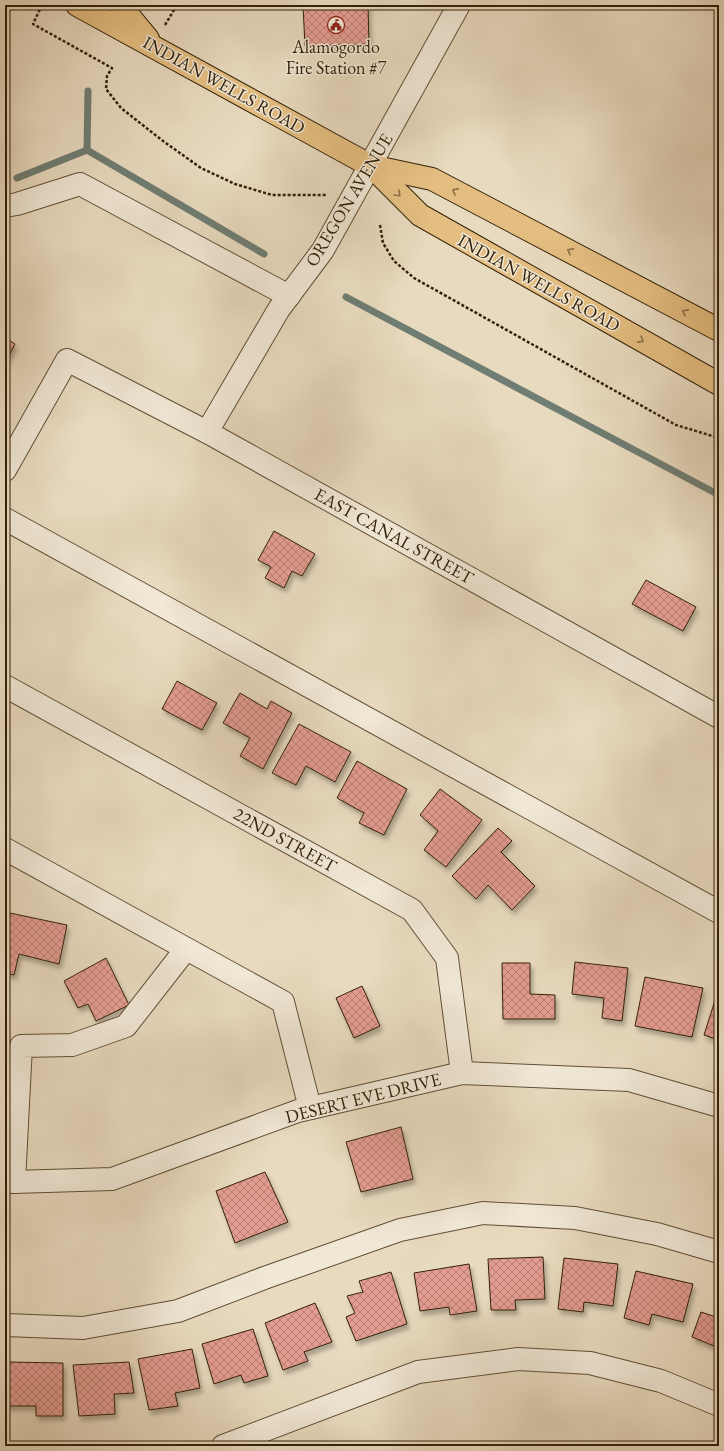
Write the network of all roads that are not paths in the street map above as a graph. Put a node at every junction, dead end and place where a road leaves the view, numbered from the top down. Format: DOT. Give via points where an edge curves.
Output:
graph roads {
  1 [pos="77,5"];
  2 [pos="120,5"];
  3 [pos="459,5"];
  4 [pos="153,46"];
  5 [pos="371,166"];
  6 [pos="5,206"];
  7 [pos="289,296"];
  8 [pos="719,330"];
  9 [pos="719,384"];
  10 [pos="207,432"];
  11 [pos="5,470"];
  12 [pos="5,519"];
  13 [pos="5,686"];
  14 [pos="719,716"];
  15 [pos="5,848"];
  16 [pos="719,912"];
  17 [pos="186,949"];
  18 [pos="462,1073"];
  19 [pos="719,1106"];
  20 [pos="310,1108"];
  21 [pos="10,1181"];
  22 [pos="719,1252"];
  23 [pos="5,1325"];
  24 [pos="719,1405"];
  25 [pos="223,1446"];
  1 -- 4 [label="main road, INDIAN WELLS ROAD"];
  2 -- 4 [label="main road"];
  3 -- 5 [label="street, OREGON AVENUE"];
  4 -- 5 [label="main road, INDIAN WELLS ROAD"];
  5 -- 7 [label="street, OREGON AVENUE" via="324,250"];
  8 -- 5 [label="main road, INDIAN WELLS ROAD, one-way" via="432,178"];
  5 -- 9 [label="main road, INDIAN WELLS ROAD, one-way" via="420,215"];
  6 -- 7 [label="street" via="80,184"];
  7 -- 10 [label="street, OREGON AVENUE"];
  10 -- 11 [label="street, EAST CANAL STREET" via="67,360"];
  10 -- 14 [label="street, EAST CANAL STREET"];
  12 -- 16 [label="street"];
  13 -- 18 [label="street, 22ND STREET" via="412,910 447,958"];
  15 -- 17 [label="street"];
  17 -- 20 [label="street" via="283,1002"];
  17 -- 21 [label="street, DESERT EVE DRIVE" via="126,1026 72,1045 21,1046"];
  18 -- 19 [label="street, DESERT EVE DRIVE" via="629,1080"];
  18 -- 20 [label="street, DESERT EVE DRIVE"];
  20 -- 21 [label="street, DESERT EVE DRIVE" via="112,1180"];
  22 -- 23 [label="street" via="657,1234 575,1218 483,1213 400,1230 178,1311 83,1328"];
  24 -- 25 [label="street" via="661,1381 590,1363 518,1359 418,1372"];
}
